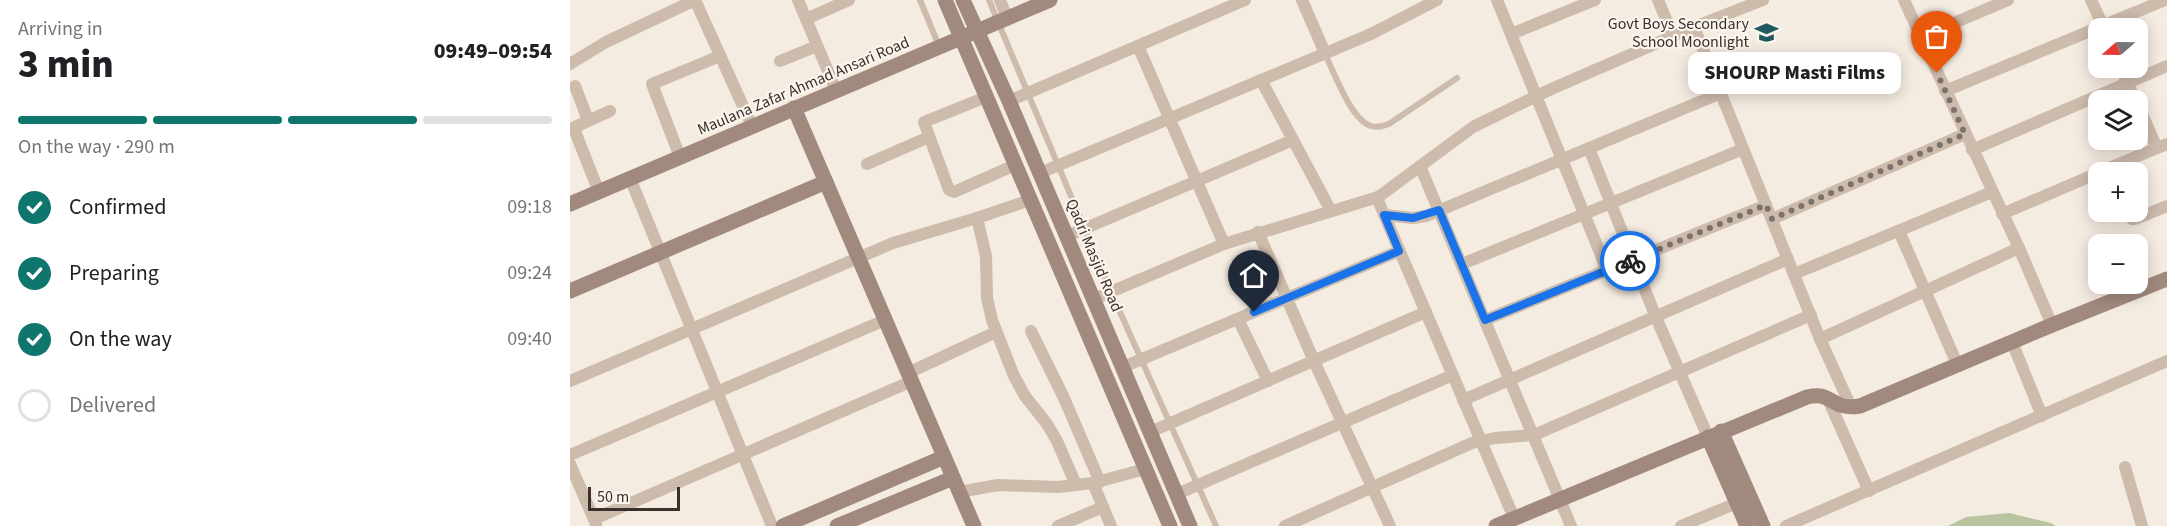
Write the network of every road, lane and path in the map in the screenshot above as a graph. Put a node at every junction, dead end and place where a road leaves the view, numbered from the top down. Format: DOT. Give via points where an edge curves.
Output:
graph roads {
  1 [pos="798,0"];
  2 [pos="849,0"];
  3 [pos="920,0"];
  4 [pos="945,0"];
  5 [pos="963,0"];
  6 [pos="989,0"];
  7 [pos="1000,0"];
  8 [pos="1050,0"];
  9 [pos="1245,0"];
  10 [pos="1302,0"];
  11 [pos="1437,0"];
  12 [pos="1497,0"];
  13 [pos="1594,0"];
  14 [pos="1658,0"];
  15 [pos="1762,0"];
  16 [pos="1904,0"];
  17 [pos="2008,0"];
  18 [pos="2091,0"];
  19 [pos="2165,0"];
  20 [pos="698,1"];
  21 [pos="2099,18"];
  22 [pos="2124,18"];
  23 [pos="806,19"];
  24 [pos="1002,20"];
  25 [pos="1694,27"];
  26 [pos="976,31"];
  27 [pos="2088,33"];
  28 [pos="1511,34"];
  29 [pos="1673,36"];
  30 [pos="1921,37"];
  31 [pos="960,38"];
  32 [pos="817,46"];
  33 [pos="1138,46"];
  34 [pos="939,47"];
  35 [pos="1325,53"];
  36 [pos="720,56"];
  37 [pos="780,61"];
  38 [pos="570,64"];
  39 [pos="2167,66"];
  40 [pos="1457,78"];
  41 [pos="2126,78"];
  42 [pos="1261,80"];
  43 [pos="2128,83"];
  44 [pos="575,86"];
  45 [pos="836,90"];
  46 [pos="2131,90"];
  47 [pos="1945,92"];
  48 [pos="1028,93"];
  49 [pos="1720,93"];
  50 [pos="1536,96"];
  51 [pos="986,97"];
  52 [pos="1009,101"];
  53 [pos="794,108"];
  54 [pos="610,111"];
  55 [pos="1169,118"];
  56 [pos="588,120"];
  57 [pos="2148,122"];
  58 [pos="752,126"];
  59 [pos="1965,134"];
  60 [pos="928,137"];
  61 [pos="1293,140"];
  62 [pos="2162,146"];
  63 [pos="1589,148"];
  64 [pos="1743,149"];
  65 [pos="1972,150"];
  66 [pos="680,156"];
  67 [pos="1562,159"];
  68 [pos="2126,162"];
  69 [pos="867,164"];
  70 [pos="1015,165"];
  71 [pos="1058,165"];
  72 [pos="1420,166"];
  73 [pos="1040,173"];
  74 [pos="630,178"];
  75 [pos="2088,179"];
  76 [pos="1196,180"];
  77 [pos="826,182"];
  78 [pos="599,192"];
  79 [pos="1992,192"];
  80 [pos="1378,197"];
  81 [pos="1030,200"];
  82 [pos="1610,203"];
  83 [pos="570,204"];
  84 [pos="1766,205"];
  85 [pos="2167,206"];
  86 [pos="1439,210"];
  87 [pos="1331,211"];
  88 [pos="1584,214"];
  89 [pos="2002,214"];
  90 [pos="2148,214"];
  91 [pos="1384,215"];
  92 [pos="977,218"];
  93 [pos="1772,219"];
  94 [pos="1084,228"];
  95 [pos="1899,231"];
  96 [pos="1258,232"];
  97 [pos="1067,236"];
  98 [pos="1224,244"];
  99 [pos="2019,248"];
  100 [pos="1399,251"];
  101 [pos="660,252"];
  102 [pos="858,258"];
  103 [pos="1788,259"];
  104 [pos="1633,260"];
  105 [pos="1462,264"];
  106 [pos="1607,270"];
  107 [pos="1794,274"];
  108 [pos="2167,279"];
  109 [pos="570,291"];
  110 [pos="1925,291"];
  111 [pos="1111,292"];
  112 [pos="1287,298"];
  113 [pos="1094,299"];
  114 [pos="1426,312"];
  115 [pos="1655,315"];
  116 [pos="1811,315"];
  117 [pos="1238,319"];
  118 [pos="885,320"];
  119 [pos="1485,320"];
  120 [pos="2052,325"];
  121 [pos="692,331"];
  122 [pos="1031,331"];
  123 [pos="996,332"];
  124 [pos="1820,339"];
  125 [pos="2012,342"];
  126 [pos="1142,359"];
  127 [pos="1314,361"];
  128 [pos="2167,361"];
  129 [pos="1958,366"];
  130 [pos="1123,367"];
  131 [pos="1680,370"];
  132 [pos="1453,375"];
  133 [pos="910,377"];
  134 [pos="1510,379"];
  135 [pos="570,381"];
  136 [pos="1268,381"];
  137 [pos="718,392"];
  138 [pos="1827,397"];
  139 [pos="1463,399"];
  140 [pos="1851,407"];
  141 [pos="2042,416"];
  142 [pos="1342,423"];
  143 [pos="1170,424"];
  144 [pos="1150,432"];
  145 [pos="1714,434"];
  146 [pos="1534,435"];
  147 [pos="1481,440"];
  148 [pos="743,453"];
  149 [pos="570,455"];
  150 [pos="944,458"];
  151 [pos="570,464"];
  152 [pos="2125,467"];
  153 [pos="1145,469"];
  154 [pos="1096,482"];
  155 [pos="956,485"];
  156 [pos="1076,485"];
  157 [pos="1198,485"];
  158 [pos="1372,487"];
  159 [pos="1869,491"];
  160 [pos="1176,494"];
  161 [pos="1559,499"];
  162 [pos="1737,503"];
  163 [pos="1103,507"];
  164 [pos="1514,518"];
  165 [pos="595,522"];
  166 [pos="803,523"];
  167 [pos="772,526"];
  168 [pos="783,526"];
  169 [pos="837,526"];
  170 [pos="974,526"];
  171 [pos="1058,526"];
  172 [pos="1111,526"];
  173 [pos="1170,526"];
  174 [pos="1190,526"];
  175 [pos="1216,526"];
  176 [pos="1285,526"];
  177 [pos="1390,526"];
  178 [pos="1496,526"];
  179 [pos="1571,526"];
  180 [pos="1681,526"];
  181 [pos="1747,526"];
  182 [pos="1763,526"];
  183 [pos="1786,526"];
  184 [pos="2142,526"];
  1 -- 23 [label="street"];
  2 -- 23 [label="street"];
  3 -- 34 [label="lane"];
  4 -- 31 [label="street"];
  5 -- 26 [label="street, Qadri Masjid Road"];
  6 -- 24 [label="lane"];
  7 -- 24 [label="street"];
  8 -- 24 [label="street, Maulana Zafar Ahmad Ansari Road"];
  9 -- 33 [label="street"];
  10 -- 35 [label="street"];
  11 -- 35 [label="street"];
  12 -- 28 [label="street"];
  13 -- 28 [label="street"];
  14 -- 29 [label="street"];
  15 -- 25 [label="street"];
  16 -- 30 [label="street"];
  17 -- 30 [label="street"];
  18 -- 21 [label="street"];
  19 -- 22 [label="street"];
  20 -- 36 [label="street"];
  20 -- 38 [label="street" via="606,42"];
  23 -- 32 [label="street"];
  24 -- 26 [label="street, Maulana Zafar Ahmad Ansari Road"];
  24 -- 48 [label="lane"];
  25 -- 29 [label="street"];
  25 -- 49 [label="street"];
  26 -- 31 [label="street, Maulana Zafar Ahmad Ansari Road"];
  26 -- 52 [label="street, Qadri Masjid Road"];
  27 -- 47 [label="street"];
  28 -- 50 [label="street"];
  29 -- 50 [label="street"];
  30 -- 47 [label="street"];
  31 -- 34 [label="street, Maulana Zafar Ahmad Ansari Road"];
  31 -- 51 [label="street"];
  32 -- 37 [label="street"];
  32 -- 45 [label="street"];
  33 -- 48 [label="street"];
  33 -- 55 [label="street"];
  34 -- 45 [label="street, Maulana Zafar Ahmad Ansari Road"];
  35 -- 40 [label="lane" via="1350,107 1369,126 1389,124"];
  35 -- 42 [label="street"];
  36 -- 58 [label="street"];
  36 -- 66 [label="street" via="652,84"];
  39 -- 43 [label="street"];
  41 -- 43 [label="street"];
  42 -- 55 [label="street"];
  42 -- 61 [label="street"];
  43 -- 46 [label="street"];
  43 -- 65 [label="street"];
  44 -- 56 [label="street"];
  45 -- 53 [label="street, Maulana Zafar Ahmad Ansari Road"];
  47 -- 59 [label="street"];
  48 -- 52 [label="street"];
  48 -- 71 [label="lane"];
  49 -- 63 [label="street"];
  49 -- 64 [label="street"];
  50 -- 67 [label="street"];
  50 -- 72 [label="street" via="1473,127"];
  51 -- 60 [label="street" via="927,120 924,124"];
  51 -- 70 [label="street"];
  52 -- 73 [label="street, Qadri Masjid Road"];
  53 -- 58 [label="street, Maulana Zafar Ahmad Ansari Road"];
  53 -- 77 [label="street"];
  54 -- 56 [label="street"];
  55 -- 71 [label="street"];
  55 -- 76 [label="street"];
  56 -- 78 [label="street" via="575,130"];
  57 -- 62 [label="street"];
  58 -- 66 [label="street, Maulana Zafar Ahmad Ansari Road"];
  59 -- 65 [label="street"];
  59 -- 93 [label="street"];
  60 -- 69 [label="street"];
  60 -- 70 [label="street" via="951,192"];
  61 -- 76 [label="street"];
  61 -- 87 [label="street"];
  62 -- 68 [label="street"];
  63 -- 67 [label="street"];
  63 -- 82 [label="street"];
  64 -- 82 [label="street"];
  64 -- 84 [label="street"];
  65 -- 79 [label="street"];
  66 -- 74 [label="street, Maulana Zafar Ahmad Ansari Road"];
  67 -- 86 [label="street"];
  67 -- 88 [label="street"];
  70 -- 81 [label="street"];
  71 -- 73 [label="street"];
  71 -- 94 [label="lane"];
  72 -- 80 [label="street"];
  72 -- 86 [label="street"];
  73 -- 97 [label="street, Qadri Masjid Road"];
  74 -- 78 [label="street, Maulana Zafar Ahmad Ansari Road"];
  74 -- 101 [label="street"];
  75 -- 89 [label="street"];
  76 -- 94 [label="street"];
  76 -- 98 [label="street"];
  77 -- 101 [label="street"];
  77 -- 102 [label="street"];
  78 -- 83 [label="street, Maulana Zafar Ahmad Ansari Road"];
  79 -- 89 [label="street"];
  79 -- 95 [label="street"];
  80 -- 87 [label="street"];
  80 -- 91 [label="street"];
  81 -- 92 [label="street"];
  81 -- 153 [label="street"];
  82 -- 88 [label="street"];
  82 -- 104 [label="street"];
  84 -- 93 [label="street"];
  84 -- 104 [label="street"];
  85 -- 90 [label="street"];
  86 -- 91 [label="street" via="1413,218"];
  86 -- 105 [label="street"];
  87 -- 96 [label="street"];
  88 -- 105 [label="street"];
  88 -- 106 [label="street"];
  89 -- 99 [label="street"];
  91 -- 100 [label="street"];
  92 -- 102 [label="street"];
  92 -- 123 [label="street" via="986,256 987,298"];
  93 -- 103 [label="street"];
  94 -- 97 [label="street"];
  94 -- 111 [label="lane"];
  95 -- 107 [label="street"];
  95 -- 110 [label="street"];
  96 -- 98 [label="street"];
  96 -- 112 [label="street"];
  97 -- 113 [label="street, Qadri Masjid Road"];
  98 -- 111 [label="street"];
  99 -- 110 [label="street"];
  99 -- 120 [label="street"];
  100 -- 112 [label="street"];
  100 -- 114 [label="street"];
  101 -- 109 [label="street"];
  101 -- 121 [label="street"];
  102 -- 118 [label="street"];
  102 -- 121 [label="street"];
  103 -- 107 [label="street"];
  103 -- 115 [label="street"];
  104 -- 106 [label="street"];
  104 -- 115 [label="street"];
  105 -- 119 [label="street"];
  106 -- 119 [label="street"];
  107 -- 116 [label="street"];
  108 -- 120 [label="street"];
  110 -- 124 [label="street"];
  110 -- 129 [label="street"];
  111 -- 113 [label="street"];
  111 -- 126 [label="lane"];
  112 -- 117 [label="street"];
  112 -- 127 [label="street"];
  113 -- 130 [label="street, Qadri Masjid Road"];
  114 -- 127 [label="street"];
  114 -- 132 [label="street"];
  115 -- 131 [label="street"];
  115 -- 134 [label="street"];
  116 -- 124 [label="street"];
  116 -- 131 [label="street"];
  117 -- 126 [label="street"];
  117 -- 136 [label="street"];
  118 -- 133 [label="street"];
  118 -- 137 [label="street"];
  119 -- 134 [label="street"];
  120 -- 125 [label="street"];
  121 -- 135 [label="street"];
  121 -- 137 [label="street"];
  122 -- 154 [label="street" via="1064,398"];
  123 -- 133 [label="street"];
  123 -- 156 [label="street" via="1014,376 1057,441"];
  124 -- 140 [label="street"];
  125 -- 129 [label="street"];
  125 -- 141 [label="street"];
  126 -- 130 [label="street"];
  126 -- 143 [label="lane"];
  127 -- 136 [label="street"];
  127 -- 142 [label="street"];
  128 -- 141 [label="street"];
  129 -- 140 [label="street"];
  130 -- 144 [label="street, Qadri Masjid Road"];
  131 -- 145 [label="street"];
  131 -- 146 [label="street"];
  132 -- 139 [label="street"];
  132 -- 142 [label="street"];
  133 -- 148 [label="street"];
  133 -- 150 [label="street"];
  134 -- 139 [label="street"];
  134 -- 146 [label="street"];
  136 -- 143 [label="street"];
  137 -- 148 [label="street"];
  137 -- 149 [label="street"];
  138 -- 140 [label="street"];
  138 -- 145 [label="street" via="1808,397"];
  138 -- 159 [label="street"];
  139 -- 147 [label="street"];
  141 -- 159 [label="street"];
  142 -- 157 [label="street"];
  142 -- 158 [label="street"];
  143 -- 144 [label="street"];
  143 -- 157 [label="lane"];
  144 -- 160 [label="street, Qadri Masjid Road"];
  145 -- 161 [label="street"];
  145 -- 162 [label="street"];
  145 -- 182 [label="street"];
  146 -- 147 [label="street"];
  146 -- 161 [label="street"];
  147 -- 158 [label="street"];
  147 -- 164 [label="street"];
  148 -- 165 [label="street"];
  148 -- 167 [label="street"];
  150 -- 155 [label="street"];
  150 -- 166 [label="street"];
  151 -- 165 [label="street"];
  152 -- 184 [label="street"];
  153 -- 154 [label="street"];
  153 -- 173 [label="street"];
  154 -- 156 [label="street"];
  154 -- 163 [label="street"];
  155 -- 156 [label="street"];
  155 -- 169 [label="street"];
  155 -- 170 [label="street"];
  157 -- 160 [label="street"];
  157 -- 175 [label="lane"];
  158 -- 176 [label="street"];
  158 -- 177 [label="street"];
  159 -- 183 [label="street"];
  160 -- 174 [label="street, Qadri Masjid Road"];
  161 -- 164 [label="street"];
  161 -- 179 [label="street"];
  162 -- 180 [label="street"];
  162 -- 181 [label="street"];
  163 -- 171 [label="street"];
  163 -- 172 [label="street"];
  164 -- 178 [label="street"];
  166 -- 168 [label="street"];
}
